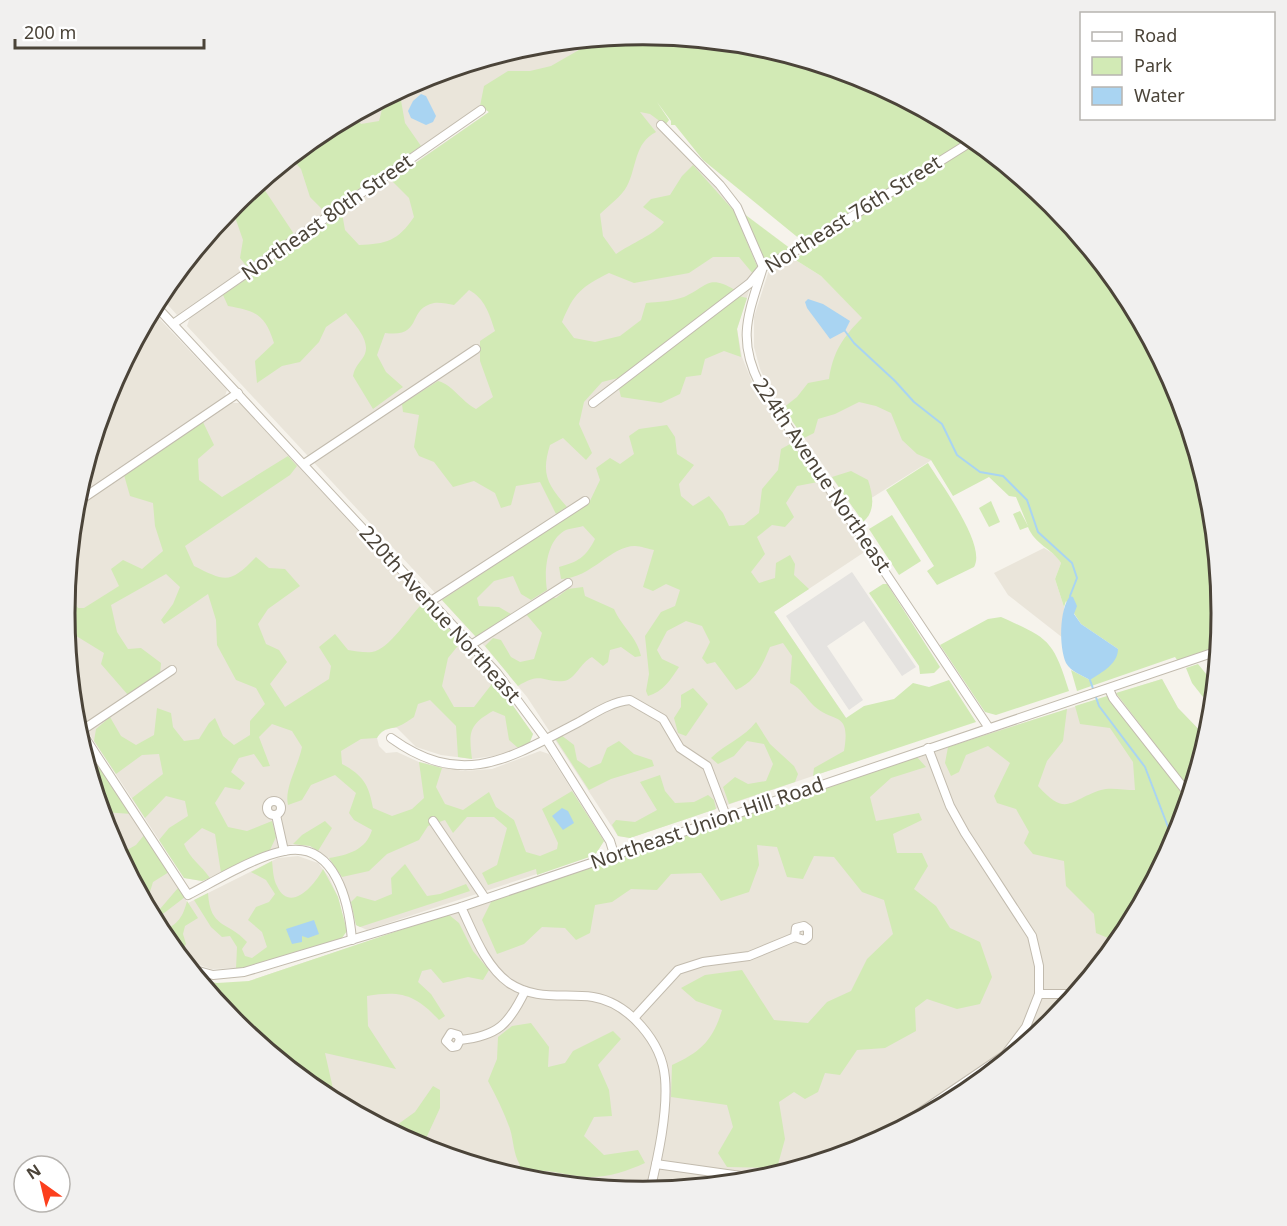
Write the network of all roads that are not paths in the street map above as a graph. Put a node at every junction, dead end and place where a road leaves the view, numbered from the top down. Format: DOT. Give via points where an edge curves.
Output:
graph roads {
  1 [pos="481,110"];
  2 [pos="661,125"];
  3 [pos="965,145"];
  4 [pos="763,267"];
  5 [pos="162,312"];
  6 [pos="173,324"];
  7 [pos="476,349"];
  8 [pos="238,393"];
  9 [pos="593,403"];
  10 [pos="304,464"];
  11 [pos="88,495"];
  12 [pos="585,501"];
  13 [pos="568,583"];
  14 [pos="431,602"];
  15 [pos="471,645"];
  16 [pos="1210,654"];
  17 [pos="172,670"];
  18 [pos="1109,689"];
  19 [pos="86,722"];
  20 [pos="989,728"];
  21 [pos="391,738"];
  22 [pos="546,739"];
  23 [pos="92,748"];
  24 [pos="928,748"];
  25 [pos="1184,788"];
  26 [pos="276,815"];
  27 [pos="726,816"];
  28 [pos="433,821"];
  29 [pos="284,851"];
  30 [pos="614,854"];
  31 [pos="485,898"];
  32 [pos="461,906"];
  33 [pos="795,937"];
  34 [pos="352,940"];
  35 [pos="204,973"];
  36 [pos="525,991"];
  37 [pos="1039,994"];
  38 [pos="1065,994"];
  39 [pos="634,1018"];
  40 [pos="460,1040"];
  41 [pos="1015,1042"];
  42 [pos="656,1164"];
  43 [pos="729,1174"];
  44 [pos="652,1181"];
  1 -- 6 [label="street, Northeast 80th Street"];
  2 -- 4 [label="street" via="737,207"];
  3 -- 4 [label="street, Northeast 76th Street" via="803,247"];
  4 -- 9 [label="street, Northeast 76th Street" via="750,283"];
  4 -- 20 [label="street, 224th Avenue Northeast" via="744,328 755,375"];
  5 -- 6 [label="street, 220th Avenue Northeast"];
  6 -- 8 [label="street, 220th Avenue Northeast"];
  7 -- 10 [label="street"];
  8 -- 10 [label="street, 220th Avenue Northeast"];
  8 -- 11 [label="street"];
  10 -- 14 [label="street, 220th Avenue Northeast"];
  12 -- 14 [label="street"];
  13 -- 15 [label="street"];
  14 -- 15 [label="street, 220th Avenue Northeast"];
  15 -- 22 [label="street, 220th Avenue Northeast"];
  16 -- 18 [label="street, Northeast Union Hill Road"];
  17 -- 19 [label="street"];
  18 -- 20 [label="street, Northeast Union Hill Road"];
  18 -- 25 [label="street"];
  20 -- 24 [label="street, Northeast Union Hill Road"];
  21 -- 22 [label="street" via="413,754 435,762 466,765 500,760"];
  22 -- 27 [label="street" via="609,705 630,700 640,704 663,719 680,748 707,766"];
  22 -- 30 [label="street, 220th Avenue Northeast" via="610,841"];
  23 -- 29 [label="street" via="188,894"];
  24 -- 27 [label="street, Northeast Union Hill Road"];
  24 -- 37 [label="street" via="950,806 1032,936 1040,966"];
  26 -- 29 [label="street"];
  27 -- 30 [label="street, Northeast Union Hill Road"];
  28 -- 31 [label="street"];
  29 -- 34 [label="street" via="298,850 320,858 335,876 349,908"];
  30 -- 31 [label="street, Northeast Union Hill Road"];
  31 -- 32 [label="street, Northeast Union Hill Road"];
  32 -- 34 [label="street, Northeast Union Hill Road"];
  32 -- 36 [label="street" via="497,974"];
  33 -- 39 [label="street" via="748,956 678,970"];
  34 -- 35 [label="street, Northeast Union Hill Road" via="226,975"];
  36 -- 39 [label="street" via="555,997 596,998"];
  36 -- 40 [label="street" via="513,1015 496,1031"];
  37 -- 38 [label="street"];
  37 -- 41 [label="street" via="1026,1028"];
  39 -- 42 [label="street" via="652,1040 665,1077"];
  42 -- 43 [label="street"];
  42 -- 44 [label="street"];
}
